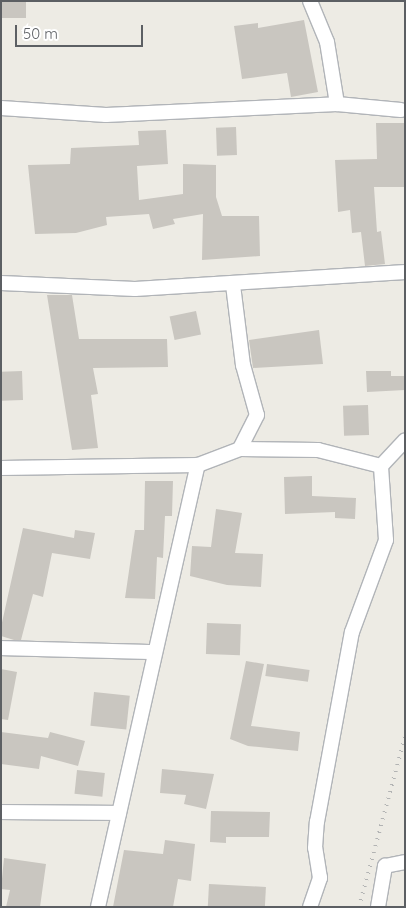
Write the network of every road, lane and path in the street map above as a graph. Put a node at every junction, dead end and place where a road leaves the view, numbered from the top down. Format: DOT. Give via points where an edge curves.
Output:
graph roads {
  1 [pos="310,1"];
  2 [pos="337,104"];
  3 [pos="1,108"];
  4 [pos="401,110"];
  5 [pos="405,272"];
  6 [pos="1,282"];
  7 [pos="233,285"];
  8 [pos="405,440"];
  9 [pos="240,449"];
  10 [pos="198,465"];
  11 [pos="381,466"];
  12 [pos="1,468"];
  13 [pos="1,648"];
  14 [pos="152,652"];
  15 [pos="1,812"];
  16 [pos="119,813"];
  17 [pos="405,862"];
  18 [pos="98,907"];
  19 [pos="310,907"];
  20 [pos="378,907"];
  1 -- 2 [label="street" via="327,42"];
  2 -- 3 [label="street" via="106,116"];
  2 -- 4 [label="street"];
  5 -- 7 [label="street"];
  6 -- 7 [label="street" via="136,289"];
  7 -- 9 [label="street" via="243,365 257,415"];
  8 -- 11 [label="street"];
  9 -- 10 [label="street"];
  9 -- 11 [label="street" via="318,450"];
  10 -- 12 [label="street"];
  10 -- 14 [label="street"];
  11 -- 19 [label="street" via="386,540 352,632 317,822 314,848 320,878"];
  13 -- 14 [label="street"];
  14 -- 16 [label="street"];
  15 -- 16 [label="street"];
  16 -- 18 [label="street"];
  17 -- 20 [label="street" via="385,866"];
}
